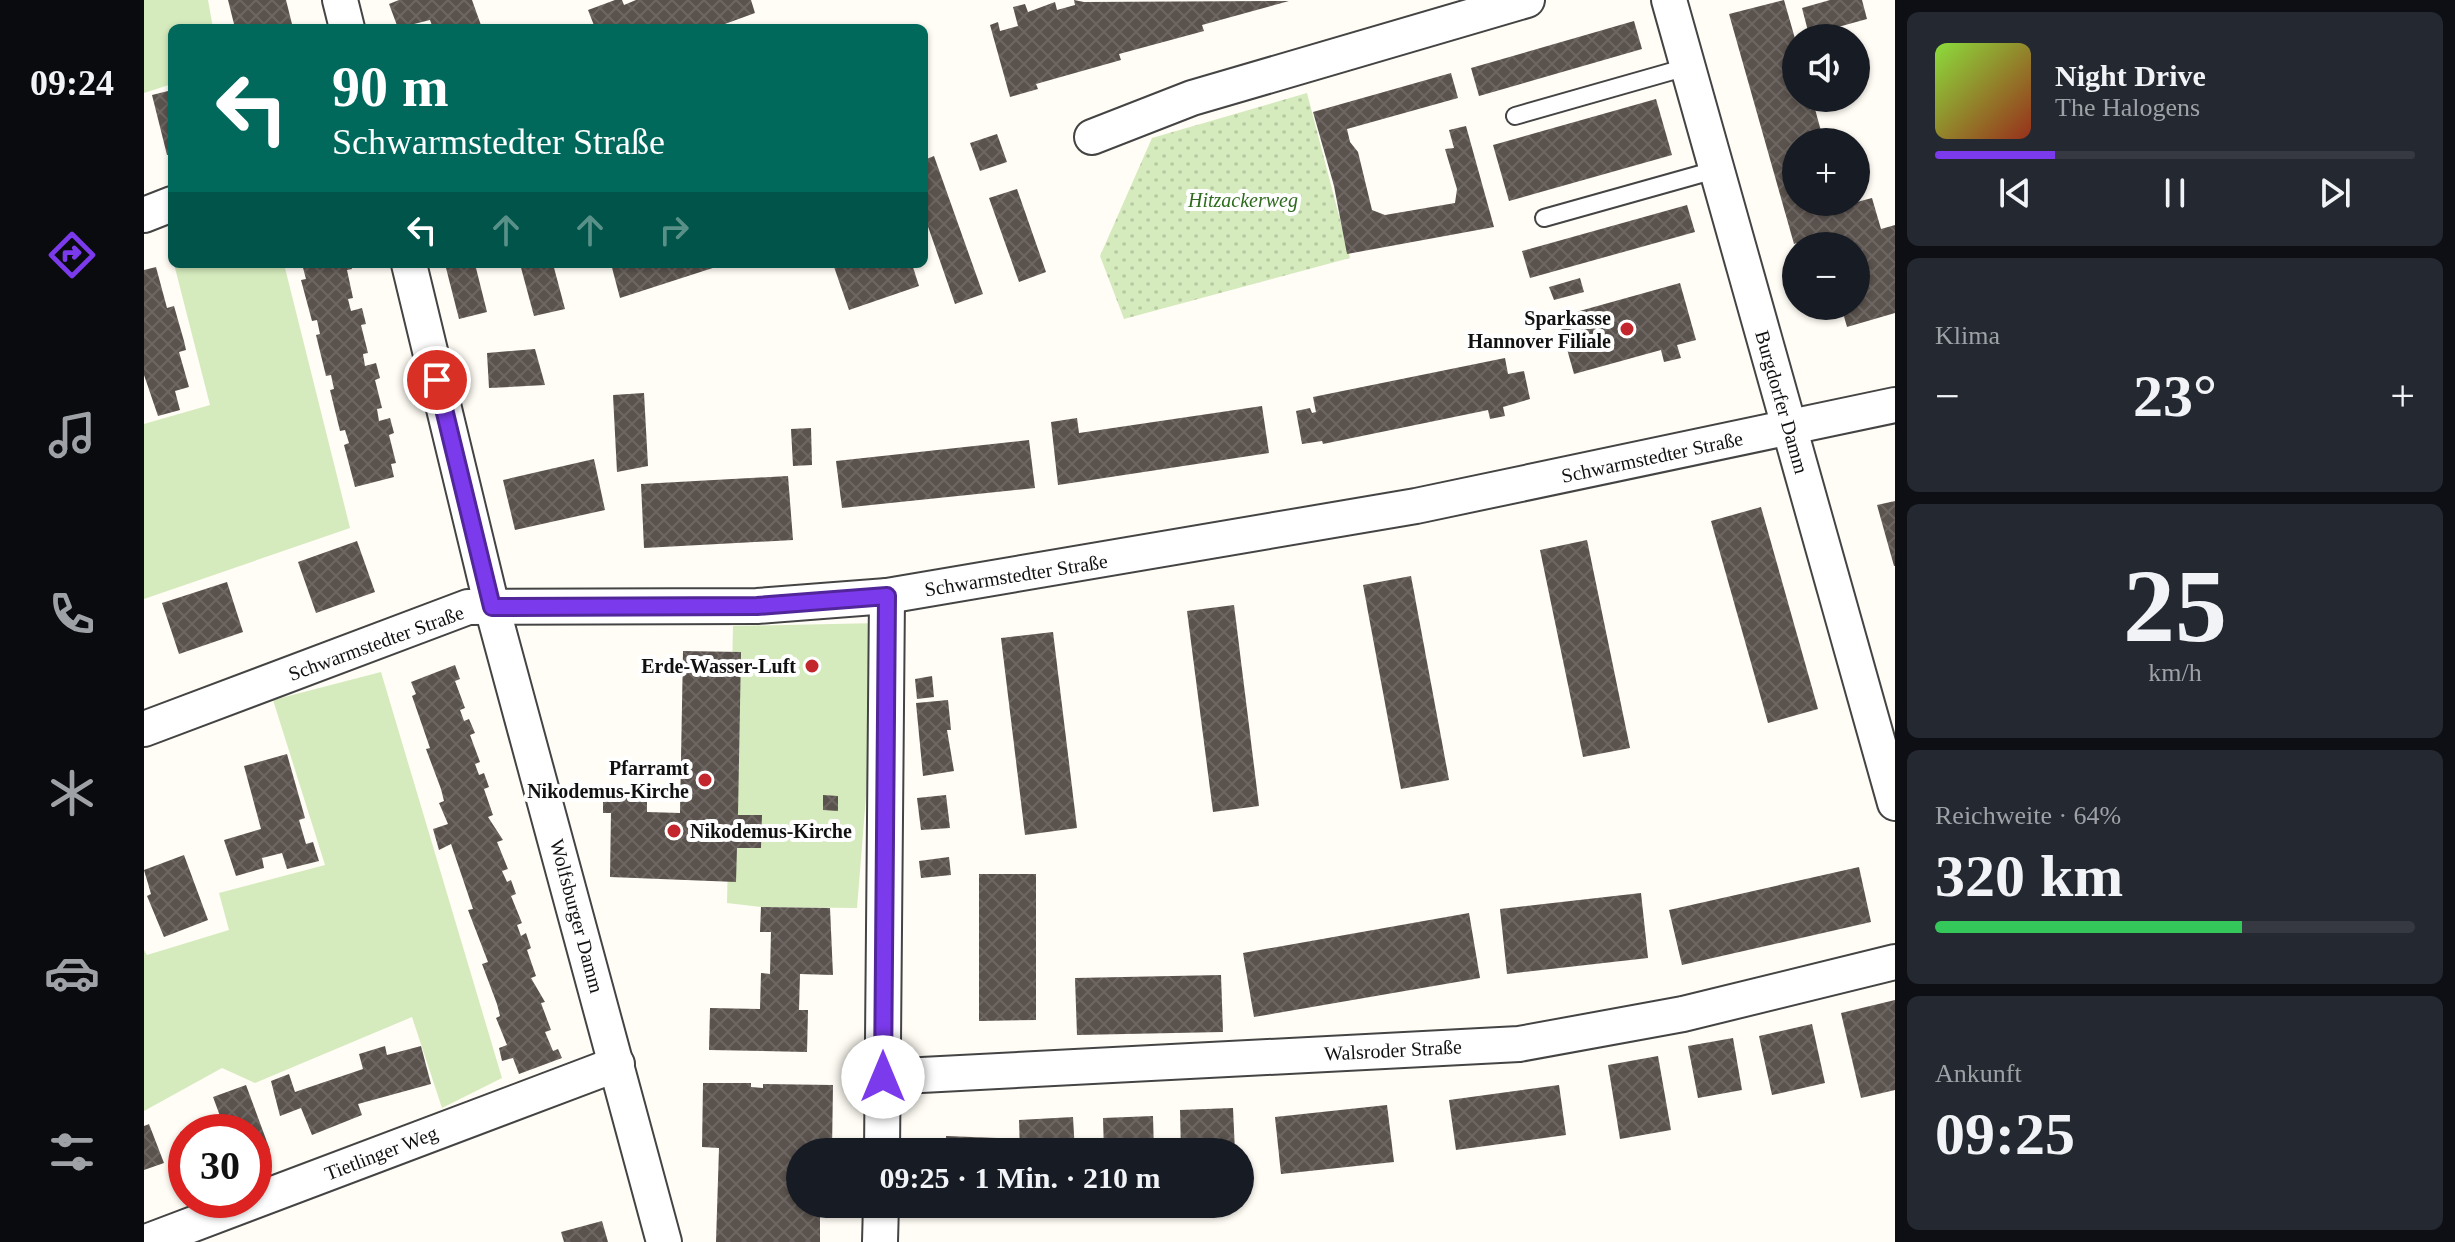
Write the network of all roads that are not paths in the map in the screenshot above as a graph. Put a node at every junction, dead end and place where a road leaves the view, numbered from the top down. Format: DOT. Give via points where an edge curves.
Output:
graph roads {
  1 [pos="340,0"];
  2 [pos="1527,0"];
  3 [pos="1669,0"];
  4 [pos="346,24"];
  5 [pos="1687,67"];
  6 [pos="1515,116"];
  7 [pos="1092,137"];
  8 [pos="1715,170"];
  9 [pos="168,206"];
  10 [pos="144,215"];
  11 [pos="1544,218"];
  12 [pos="410,268"];
  13 [pos="1895,405"];
  14 [pos="1789,429"];
  15 [pos="887,596"];
  16 [pos="492,607"];
  17 [pos="144,729"];
  18 [pos="1895,803"];
  19 [pos="1895,962"];
  20 [pos="617,1064"];
  21 [pos="883,1077"];
  22 [pos="882,1138"];
  23 [pos="881,1218"];
  24 [pos="146,1242"];
  25 [pos="664,1242"];
  26 [pos="880,1242"];
  1 -- 4 [label="street"];
  2 -- 7 [label="street" via="1192,98"];
  3 -- 5 [label="street, Burgdorfer Damm"];
  5 -- 6 [label="lane"];
  5 -- 8 [label="street, Burgdorfer Damm"];
  8 -- 11 [label="lane"];
  8 -- 14 [label="street, Burgdorfer Damm"];
  9 -- 10 [label="street"];
  12 -- 16 [label="street, Wolfsburger Damm"];
  13 -- 14 [label="street, Schwarmstedter Straße"];
  14 -- 15 [label="street, Schwarmstedter Straße" via="1416,506"];
  14 -- 18 [label="street, Burgdorfer Damm"];
  15 -- 16 [label="street, Schwarmstedter Straße" via="757,606"];
  15 -- 21 [label="street"];
  16 -- 17 [label="street, Schwarmstedter Straße" via="468,607"];
  16 -- 20 [label="street, Wolfsburger Damm"];
  19 -- 21 [label="street, Walsroder Straße" via="1683,1014 1519,1044"];
  20 -- 24 [label="street, Tietlinger Weg"];
  20 -- 25 [label="street, Wolfsburger Damm"];
  21 -- 22 [label="street"];
  23 -- 26 [label="street"];
}
